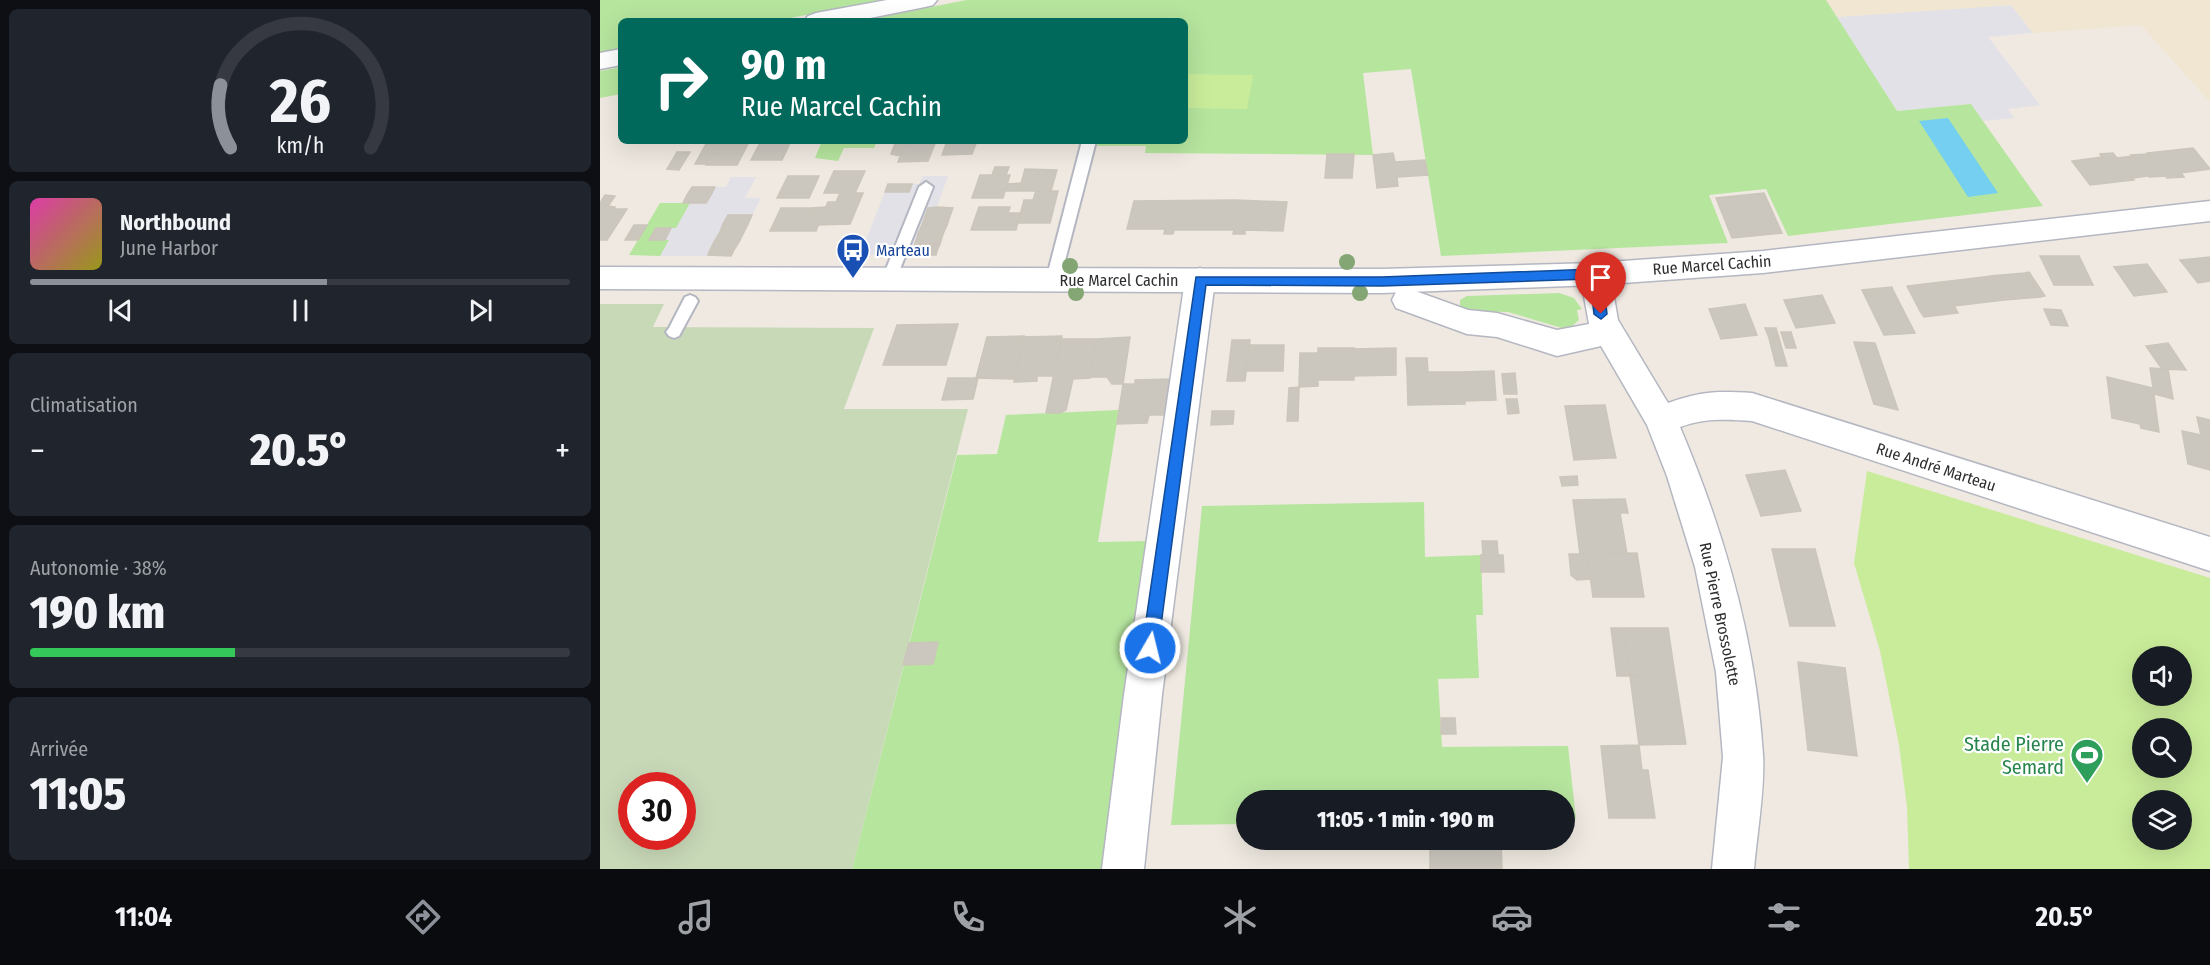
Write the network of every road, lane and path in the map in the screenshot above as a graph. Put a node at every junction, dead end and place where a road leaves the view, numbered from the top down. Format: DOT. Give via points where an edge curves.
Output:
graph roads {
  1 [pos="925,0"];
  2 [pos="832,18"];
  3 [pos="618,58"];
  4 [pos="600,61"];
  5 [pos="1088,144"];
  6 [pos="926,187"];
  7 [pos="2210,210"];
  8 [pos="1595,274"];
  9 [pos="600,278"];
  10 [pos="890,279"];
  11 [pos="1053,280"];
  12 [pos="1200,280"];
  13 [pos="1407,300"];
  14 [pos="690,301"];
  15 [pos="674,332"];
  16 [pos="1608,332"];
  17 [pos="1661,420"];
  18 [pos="2210,554"];
  19 [pos="1123,869"];
  20 [pos="1733,869"];
  1 -- 2 [label="street"];
  3 -- 4 [label="street"];
  5 -- 11 [label="lane"];
  6 -- 10 [label="lane"];
  7 -- 8 [label="street, Rue Marcel Cachin" via="1763,262"];
  8 -- 12 [label="street, Rue Marcel Cachin" via="1382,281"];
  8 -- 16 [label="street, Rue Pierre Brossolette"];
  9 -- 10 [label="street, Rue Marcel Cachin"];
  10 -- 11 [label="street, Rue Marcel Cachin"];
  11 -- 12 [label="street, Rue Marcel Cachin"];
  12 -- 19 [label="street"];
  13 -- 16 [label="street" via="1467,322 1497,325 1557,343"];
  14 -- 15 [label="lane"];
  16 -- 17 [label="street, Rue Pierre Brossolette"];
  17 -- 18 [label="street, Rue André Marteau" via="1697,407 1752,407"];
  17 -- 20 [label="street, Rue Pierre Brossolette" via="1684,476 1713,567 1735,672 1743,757"];
}
